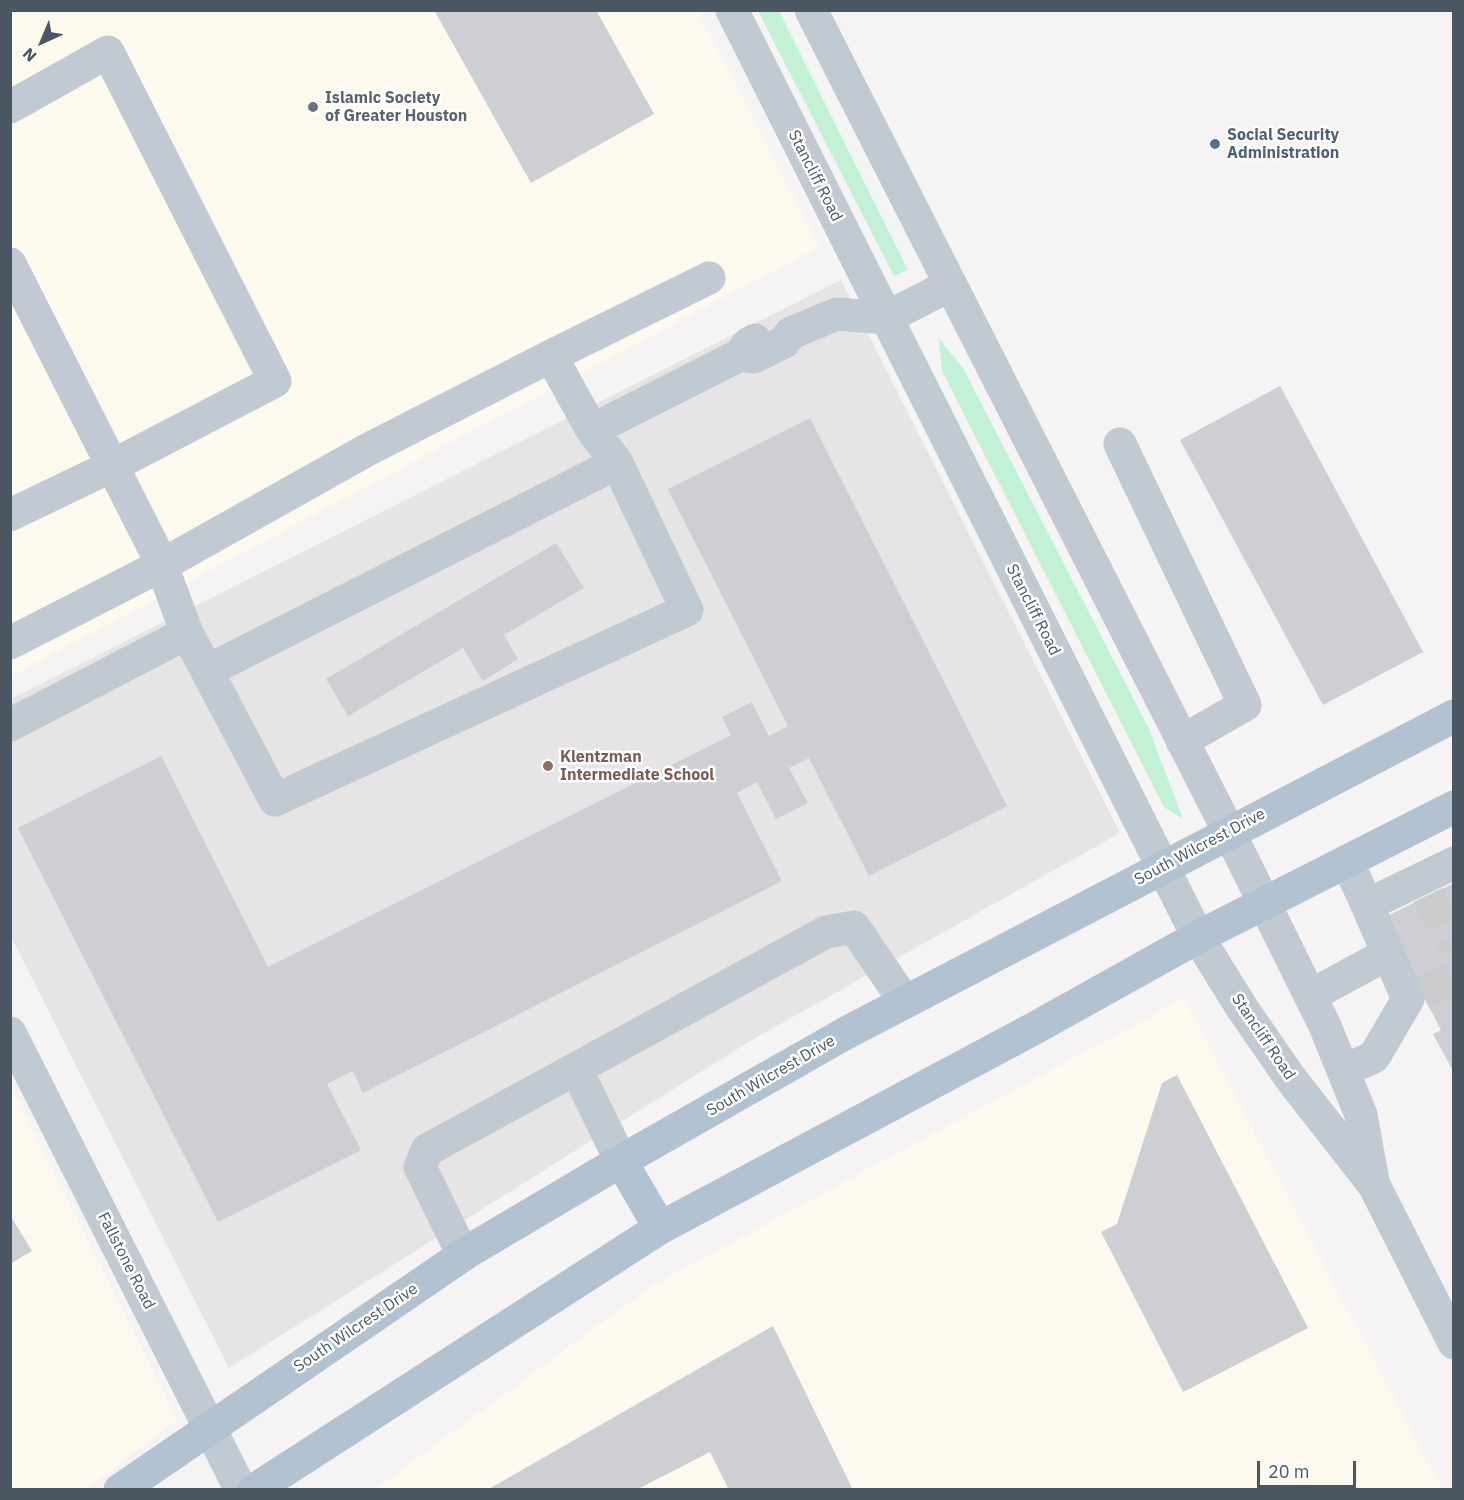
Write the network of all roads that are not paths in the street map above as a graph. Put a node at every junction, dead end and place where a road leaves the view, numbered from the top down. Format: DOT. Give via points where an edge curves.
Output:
graph roads {
  1 [pos="732,10"];
  2 [pos="811,10"];
  3 [pos="10,107"];
  4 [pos="10,264"];
  5 [pos="709,278"];
  6 [pos="950,285"];
  7 [pos="886,318"];
  8 [pos="551,356"];
  9 [pos="592,430"];
  10 [pos="1120,444"];
  11 [pos="616,463"];
  12 [pos="112,466"];
  13 [pos="10,515"];
  14 [pos="162,565"];
  15 [pos="187,633"];
  16 [pos="10,643"];
  17 [pos="207,671"];
  18 [pos="1454,716"];
  19 [pos="10,725"];
  20 [pos="1182,741"];
  21 [pos="1454,807"];
  22 [pos="1229,832"];
  23 [pos="1347,861"];
  24 [pos="1454,863"];
  25 [pos="1163,867"];
  26 [pos="1264,903"];
  27 [pos="1367,905"];
  28 [pos="1198,937"];
  29 [pos="1389,953"];
  30 [pos="1310,996"];
  31 [pos="905,1002"];
  32 [pos="10,1033"];
  33 [pos="576,1069"];
  34 [pos="1343,1071"];
  35 [pos="621,1161"];
  36 [pos="1374,1185"];
  37 [pos="660,1228"];
  38 [pos="463,1255"];
  39 [pos="1454,1342"];
  40 [pos="210,1428"];
  41 [pos="120,1490"];
  42 [pos="241,1490"];
  43 [pos="255,1490"];
  1 -- 7 [label="street, Stancliff Road"];
  2 -- 6 [label="street, Stancliff Road"];
  3 -- 12 [label="street" via="108,52 275,381"];
  4 -- 12 [label="street"];
  5 -- 8 [label="street"];
  6 -- 7 [label="street"];
  6 -- 20 [label="street, Stancliff Road"];
  7 -- 9 [label="street" via="837,314 791,333 784,342 754,357 740,355"];
  7 -- 25 [label="street, Stancliff Road"];
  8 -- 9 [label="street"];
  8 -- 14 [label="street" via="367,450"];
  9 -- 11 [label="street"];
  10 -- 20 [label="street" via="1245,705"];
  11 -- 17 [label="street"];
  11 -- 17 [label="street" via="687,610 275,800"];
  12 -- 13 [label="street"];
  12 -- 14 [label="street"];
  14 -- 15 [label="street"];
  14 -- 16 [label="street"];
  15 -- 17 [label="street"];
  15 -- 19 [label="street"];
  18 -- 22 [label="main road, South Wilcrest Drive"];
  20 -- 22 [label="street, Stancliff Road"];
  21 -- 23 [label="main road"];
  22 -- 25 [label="main road, South Wilcrest Drive"];
  22 -- 26 [label="street, Stancliff Road"];
  23 -- 26 [label="main road"];
  23 -- 27 [label="street"];
  24 -- 27 [label="street" via="1424,888"];
  25 -- 28 [label="street, Stancliff Road"];
  25 -- 31 [label="main road, South Wilcrest Drive"];
  26 -- 28 [label="main road"];
  26 -- 30 [label="street, Stancliff Road"];
  27 -- 29 [label="street"];
  28 -- 36 [label="street, Stancliff Road" via="1291,1079"];
  28 -- 37 [label="main road"];
  29 -- 30 [label="street"];
  29 -- 34 [label="street" via="1415,996 1374,1057"];
  30 -- 34 [label="street, Stancliff Road"];
  31 -- 33 [label="street" via="854,927 826,932"];
  31 -- 35 [label="main road, South Wilcrest Drive"];
  32 -- 40 [label="street, Fallstone Road"];
  33 -- 35 [label="street"];
  33 -- 38 [label="street" via="427,1150 420,1167"];
  34 -- 36 [label="street, Stancliff Road" via="1360,1115"];
  35 -- 37 [label="main road"];
  35 -- 38 [label="main road, South Wilcrest Drive"];
  36 -- 39 [label="street, Stancliff Road"];
  37 -- 43 [label="main road"];
  38 -- 40 [label="main road, South Wilcrest Drive"];
  40 -- 41 [label="main road, South Wilcrest Drive"];
  40 -- 42 [label="street, Fallstone Road"];
}
